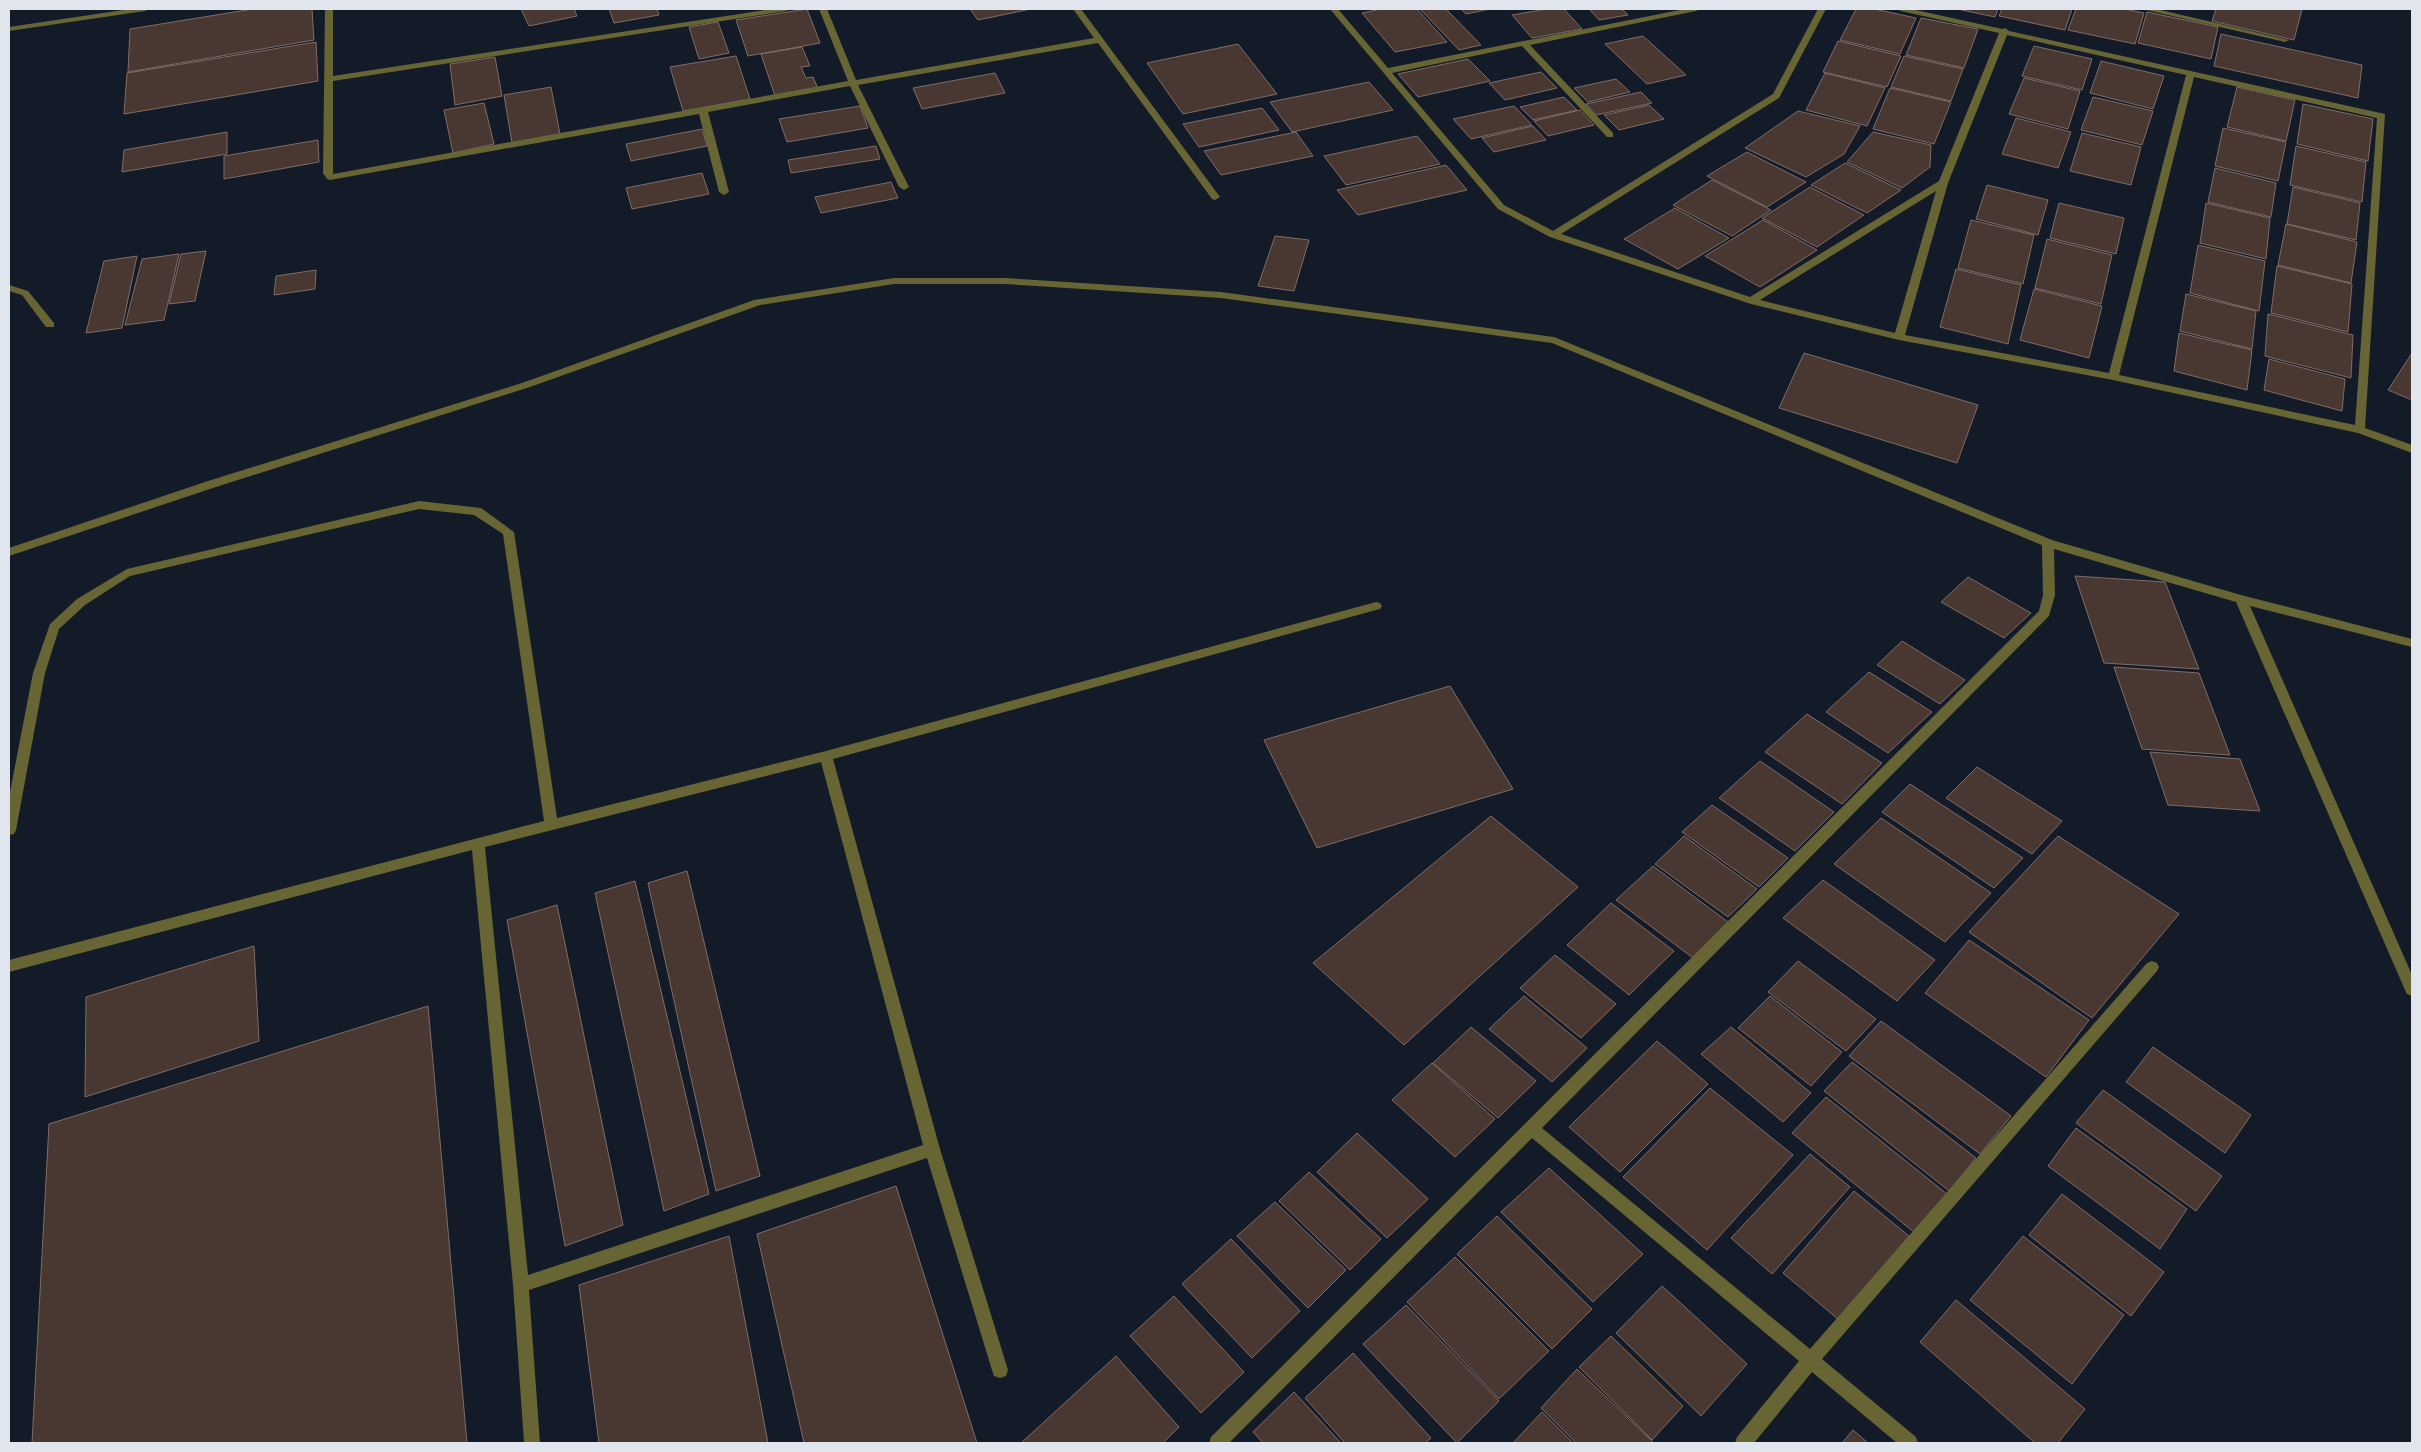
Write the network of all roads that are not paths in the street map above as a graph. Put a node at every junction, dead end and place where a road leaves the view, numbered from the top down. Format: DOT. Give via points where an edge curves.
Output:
graph roads {
  1 [pos="145,9"];
  2 [pos="329,9"];
  3 [pos="786,9"];
  4 [pos="823,9"];
  5 [pos="1077,9"];
  6 [pos="1334,9"];
  7 [pos="1696,9"];
  8 [pos="1822,9"];
  9 [pos="1901,9"];
  10 [pos="2146,9"];
  11 [pos="2164,11"];
  12 [pos="9,29"];
  13 [pos="2005,30"];
  14 [pos="1100,40"];
  15 [pos="2285,40"];
  16 [pos="1524,43"];
  17 [pos="1387,71"];
  18 [pos="2191,73"];
  19 [pos="328,79"];
  20 [pos="853,83"];
  21 [pos="703,111"];
  22 [pos="1610,135"];
  23 [pos="1942,183"];
  24 [pos="904,187"];
  25 [pos="724,192"];
  26 [pos="1215,197"];
  27 [pos="1553,234"];
  28 [pos="9,288"];
  29 [pos="1751,301"];
  30 [pos="50,325"];
  31 [pos="1899,337"];
  32 [pos="2113,377"];
  33 [pos="2360,430"];
  34 [pos="2412,449"];
  35 [pos="2048,543"];
  36 [pos="9,552"];
  37 [pos="2241,599"];
  38 [pos="1376,606"];
  39 [pos="2412,643"];
  40 [pos="826,756"];
  41 [pos="551,824"];
  42 [pos="9,830"];
  43 [pos="478,843"];
  44 [pos="9,966"];
  45 [pos="2152,967"];
  46 [pos="2412,990"];
  47 [pos="1532,1129"];
  48 [pos="932,1150"];
  49 [pos="521,1285"];
  50 [pos="1810,1361"];
  51 [pos="1000,1370"];
  52 [pos="532,1443"];
  53 [pos="1217,1443"];
  54 [pos="1743,1443"];
  55 [pos="1910,1443"];
  1 -- 12 [label="street"];
  2 -- 19 [label="street"];
  3 -- 19 [label="street"];
  4 -- 20 [label="street"];
  5 -- 14 [label="street"];
  6 -- 17 [label="street"];
  7 -- 16 [label="street"];
  8 -- 27 [label="street" via="1776,96"];
  9 -- 13 [label="street"];
  10 -- 11 [label="street"];
  11 -- 15 [label="street"];
  13 -- 18 [label="street"];
  13 -- 23 [label="street"];
  14 -- 20 [label="street"];
  14 -- 26 [label="street"];
  16 -- 17 [label="street"];
  16 -- 22 [label="street"];
  17 -- 27 [label="street" via="1501,207"];
  18 -- 32 [label="street"];
  18 -- 33 [label="street" via="2382,116"];
  19 -- 21 [label="street" via="330,177"];
  20 -- 21 [label="street"];
  20 -- 24 [label="street"];
  21 -- 25 [label="street"];
  23 -- 29 [label="street"];
  23 -- 31 [label="street"];
  27 -- 29 [label="street"];
  28 -- 30 [label="street" via="25,293"];
  29 -- 31 [label="street"];
  31 -- 32 [label="street"];
  32 -- 33 [label="street"];
  33 -- 34 [label="street"];
  35 -- 36 [label="street" via="1554,340 1221,295 1005,282 894,281 758,302 526,384"];
  35 -- 37 [label="street"];
  35 -- 47 [label="street" via="2049,595 2044,613"];
  37 -- 39 [label="street"];
  37 -- 46 [label="street"];
  38 -- 40 [label="street"];
  40 -- 41 [label="street"];
  40 -- 48 [label="street"];
  41 -- 42 [label="street" via="508,532 477,511 419,505 127,573 81,602 54,627 39,673"];
  41 -- 43 [label="street"];
  43 -- 44 [label="street"];
  43 -- 49 [label="street"];
  45 -- 50 [label="street"];
  47 -- 50 [label="street"];
  47 -- 53 [label="street"];
  48 -- 49 [label="street"];
  48 -- 51 [label="street"];
  49 -- 52 [label="street"];
  50 -- 54 [label="street"];
  50 -- 55 [label="street"];
}
